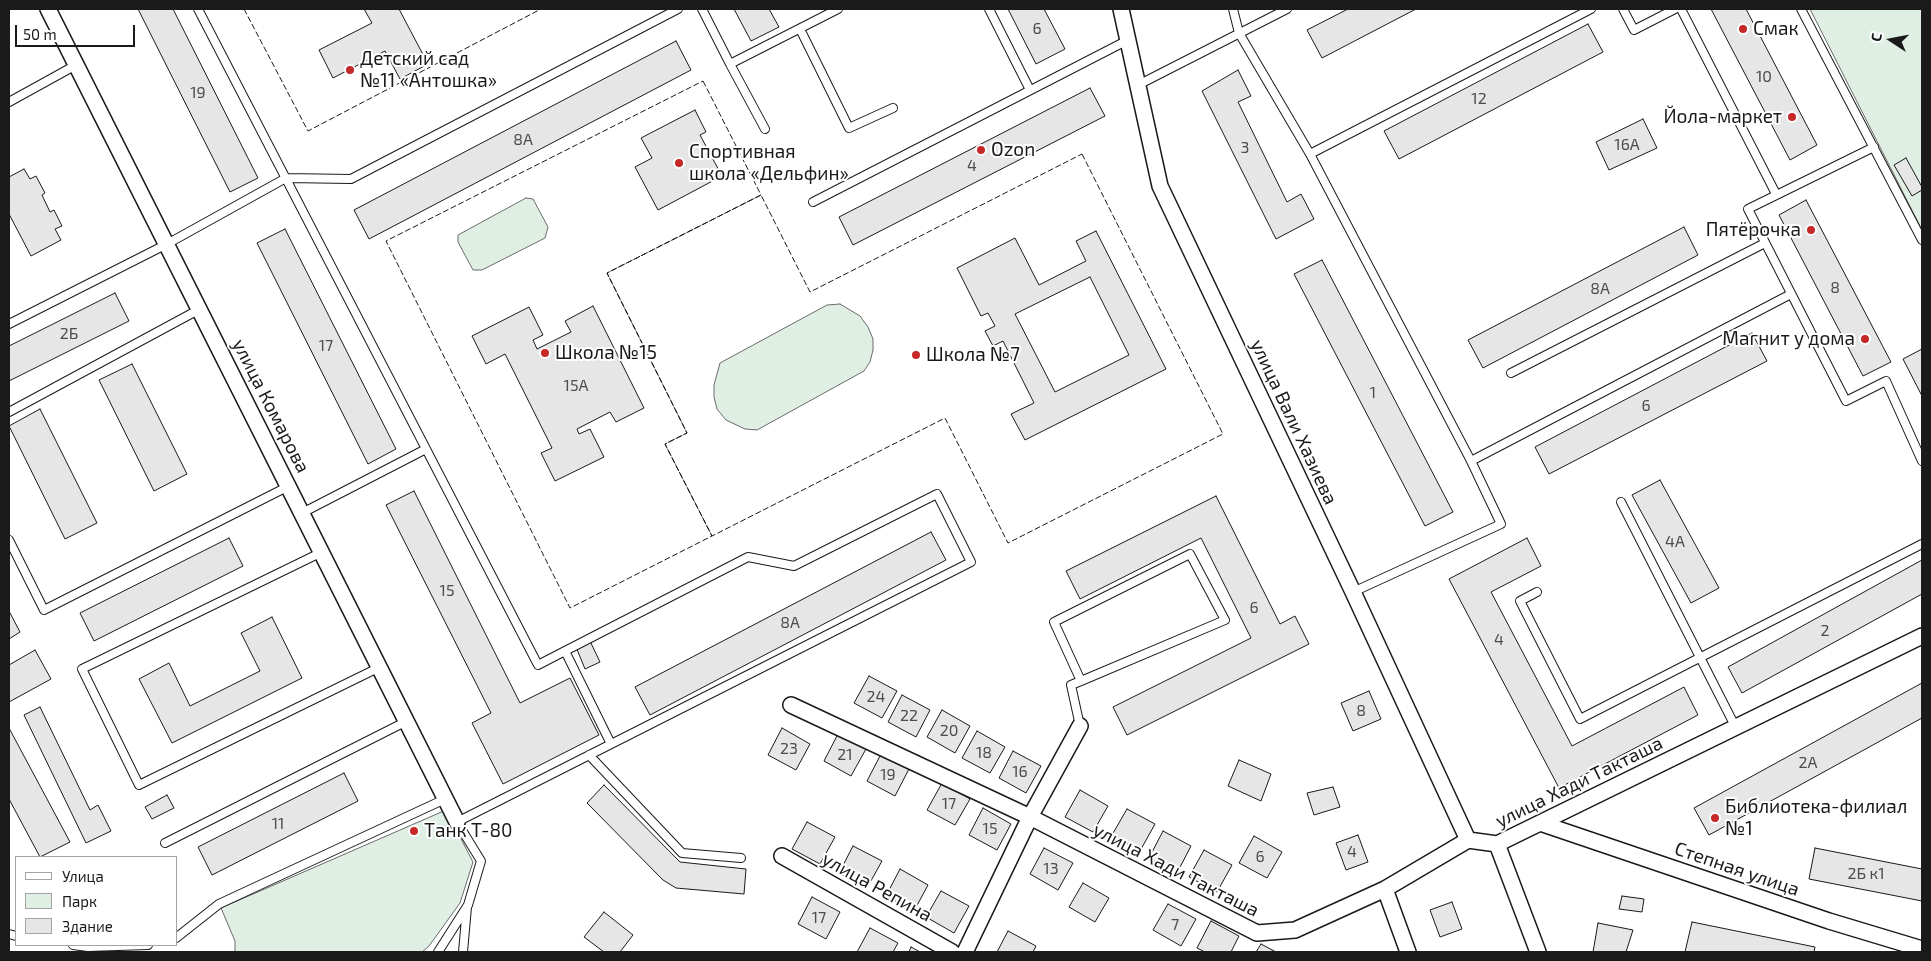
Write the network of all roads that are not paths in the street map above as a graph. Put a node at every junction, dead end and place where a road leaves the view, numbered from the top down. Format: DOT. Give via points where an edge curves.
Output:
graph roads {
  1 [pos="48,9"];
  2 [pos="198,9"];
  3 [pos="678,9"];
  4 [pos="702,9"];
  5 [pos="838,9"];
  6 [pos="989,9"];
  7 [pos="1121,9"];
  8 [pos="1234,9"];
  9 [pos="1287,9"];
  10 [pos="1591,9"];
  11 [pos="1623,9"];
  12 [pos="1675,9"];
  13 [pos="1681,9"];
  14 [pos="1801,9"];
  15 [pos="800,29"];
  16 [pos="1239,33"];
  17 [pos="1128,40"];
  18 [pos="730,64"];
  19 [pos="76,65"];
  20 [pos="1138,85"];
  21 [pos="1030,90"];
  22 [pos="9,102"];
  23 [pos="893,108"];
  24 [pos="765,129"];
  25 [pos="1874,147"];
  26 [pos="1310,154"];
  27 [pos="286,178"];
  28 [pos="1776,194"];
  29 [pos="813,202"];
  30 [pos="1922,240"];
  31 [pos="1765,243"];
  32 [pos="167,244"];
  33 [pos="1791,294"];
  34 [pos="200,310"];
  35 [pos="9,324"];
  36 [pos="1511,373"];
  37 [pos="9,412"];
  38 [pos="426,449"];
  39 [pos="1470,461"];
  40 [pos="1922,461"];
  41 [pos="289,486"];
  42 [pos="1621,502"];
  43 [pos="302,513"];
  44 [pos="9,540"];
  45 [pos="1922,544"];
  46 [pos="322,552"];
  47 [pos="1353,592"];
  48 [pos="1537,592"];
  49 [pos="1922,636"];
  50 [pos="565,651"];
  51 [pos="1700,658"];
  52 [pos="380,668"];
  53 [pos="1081,681"];
  54 [pos="791,706"];
  55 [pos="407,721"];
  56 [pos="1080,726"];
  57 [pos="1736,728"];
  58 [pos="611,744"];
  59 [pos="589,755"];
  60 [pos="445,798"];
  61 [pos="1030,817"];
  62 [pos="457,822"];
  63 [pos="1540,823"];
  64 [pos="1468,840"];
  65 [pos="165,843"];
  66 [pos="1497,844"];
  67 [pos="782,856"];
  68 [pos="741,858"];
  69 [pos="1385,889"];
  70 [pos="468,905"];
  71 [pos="178,936"];
  72 [pos="80,946"];
  73 [pos="143,948"];
  74 [pos="1922,949"];
  75 [pos="438,952"];
  76 [pos="463,952"];
  77 [pos="952,952"];
  78 [pos="964,952"];
  79 [pos="1408,952"];
  80 [pos="1538,952"];
  1 -- 19 [label="street, улица Комарова"];
  2 -- 27 [label="lane"];
  3 -- 27 [label="lane" via="351,178"];
  4 -- 18 [label="lane"];
  5 -- 15 [label="lane"];
  6 -- 21 [label="lane"];
  7 -- 17 [label="street, улица Вали Хазиева"];
  8 -- 16 [label="lane"];
  9 -- 16 [label="lane"];
  10 -- 26 [label="lane"];
  11 -- 12 [label="lane" via="1634,30"];
  13 -- 28 [label="lane"];
  14 -- 25 [label="lane"];
  15 -- 18 [label="lane"];
  15 -- 23 [label="lane" via="849,128"];
  16 -- 20 [label="lane"];
  16 -- 26 [label="lane"];
  17 -- 20 [label="street, улица Вали Хазиева"];
  17 -- 21 [label="lane"];
  18 -- 24 [label="lane"];
  19 -- 22 [label="lane"];
  19 -- 32 [label="street, улица Комарова"];
  20 -- 47 [label="street, улица Вали Хазиева" via="1160,186"];
  21 -- 29 [label="lane"];
  25 -- 28 [label="lane"];
  25 -- 30 [label="lane"];
  26 -- 39 [label="lane"];
  27 -- 32 [label="lane"];
  27 -- 38 [label="lane"];
  28 -- 31 [label="lane" via="1748,209"];
  31 -- 33 [label="lane"];
  31 -- 36 [label="lane"];
  32 -- 34 [label="street, улица Комарова"];
  32 -- 35 [label="lane"];
  33 -- 39 [label="lane"];
  33 -- 40 [label="lane" via="1846,402 1886,381"];
  34 -- 37 [label="lane"];
  34 -- 41 [label="street, улица Комарова"];
  38 -- 43 [label="lane"];
  38 -- 50 [label="lane" via="538,665"];
  39 -- 47 [label="lane" via="1501,524"];
  41 -- 43 [label="street, улица Комарова"];
  41 -- 44 [label="lane" via="44,610"];
  42 -- 51 [label="lane"];
  43 -- 46 [label="street, улица Комарова"];
  45 -- 51 [label="lane"];
  46 -- 52 [label="street, улица Комарова"];
  46 -- 52 [label="lane" via="82,669 138,785"];
  47 -- 64 [label="street, улица Вали Хазиева"];
  48 -- 51 [label="lane" via="1520,601 1580,719"];
  49 -- 57 [label="street, улица Хади Такташа"];
  50 -- 58 [label="lane"];
  50 -- 58 [label="lane" via="748,557 794,566 937,494 971,562"];
  51 -- 57 [label="lane"];
  52 -- 55 [label="street, улица Комарова"];
  53 -- 53 [label="lane" via="1225,620 1190,554 1054,622"];
  53 -- 56 [label="lane" via="1071,685"];
  54 -- 61 [label="street, улица Хади Такташа"];
  55 -- 60 [label="street, улица Комарова"];
  55 -- 65 [label="lane"];
  56 -- 61 [label="street"];
  57 -- 63 [label="street, улица Хади Такташа"];
  58 -- 59 [label="lane"];
  59 -- 62 [label="lane"];
  59 -- 68 [label="lane" via="682,853"];
  60 -- 62 [label="street, улица Комарова"];
  60 -- 71 [label="lane" via="219,904"];
  61 -- 69 [label="street, улица Хади Такташа" via="1257,934 1295,930"];
  61 -- 78 [label="street"];
  62 -- 70 [label="lane" via="480,861"];
  63 -- 66 [label="street, улица Хади Такташа"];
  63 -- 74 [label="street, Степная улица" via="1829,921"];
  64 -- 66 [label="street, улица Хади Такташа"];
  64 -- 69 [label="street, улица Хади Такташа"];
  66 -- 80 [label="street"];
  67 -- 77 [label="street, улица Репина"];
  69 -- 79 [label="street"];
  70 -- 75 [label="lane"];
  70 -- 76 [label="lane"];
  72 -- 73 [label="lane"];
}
